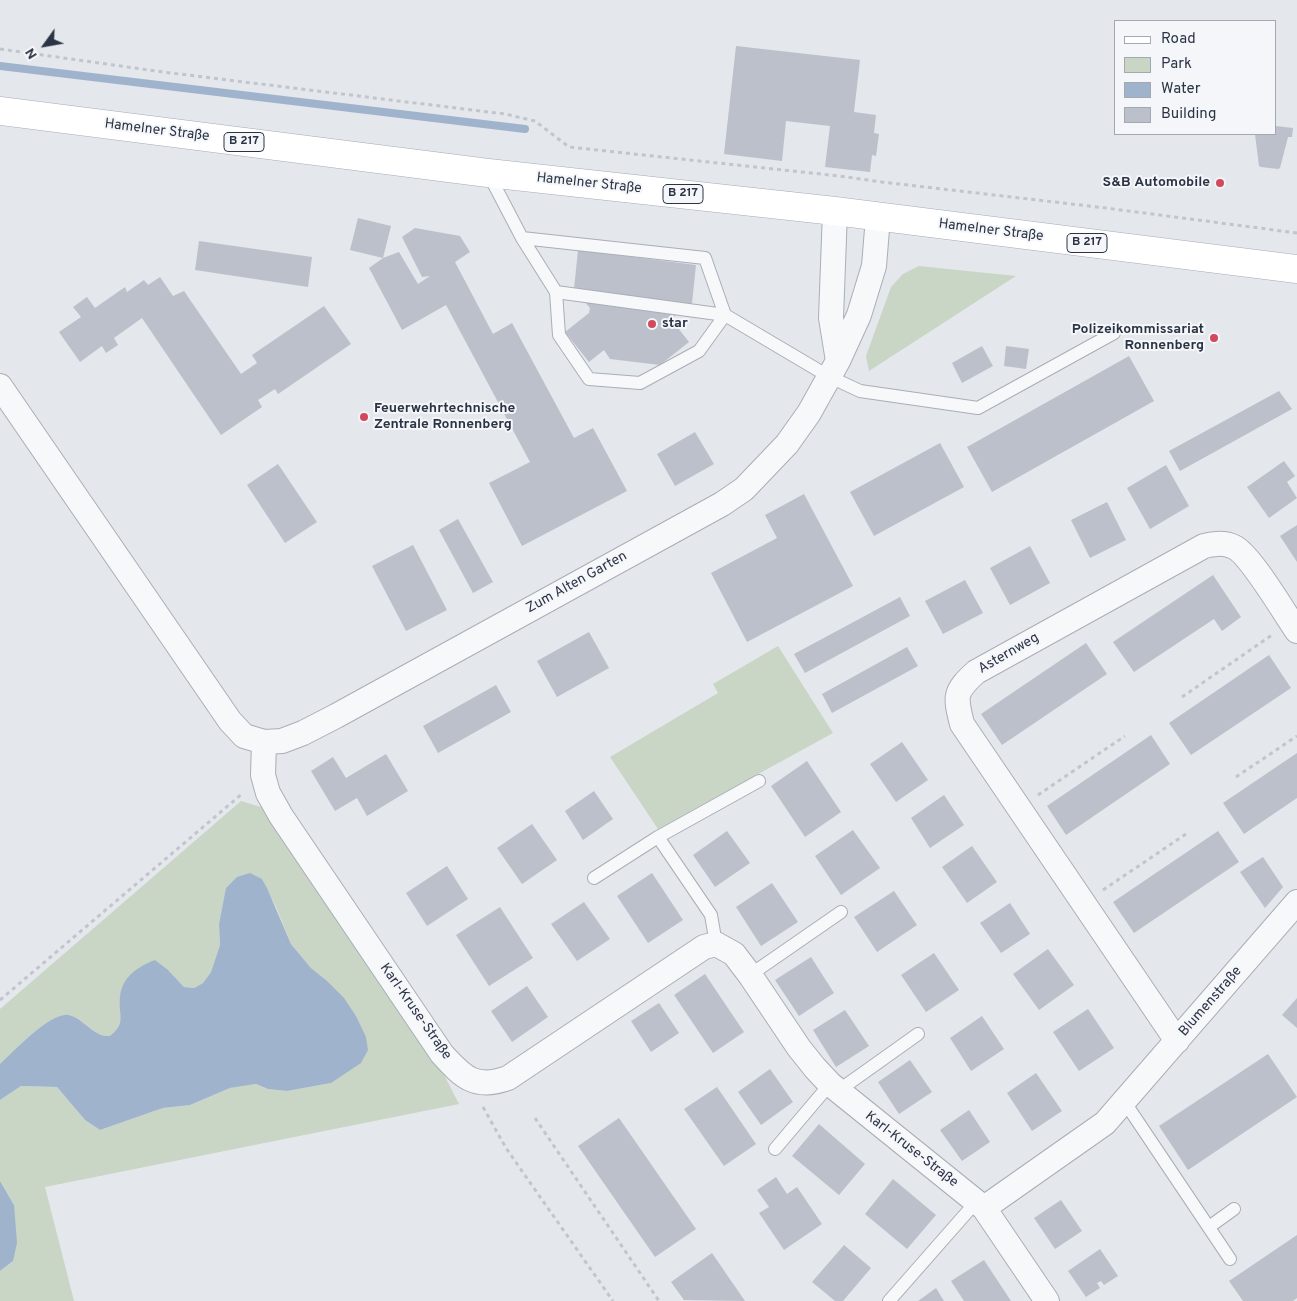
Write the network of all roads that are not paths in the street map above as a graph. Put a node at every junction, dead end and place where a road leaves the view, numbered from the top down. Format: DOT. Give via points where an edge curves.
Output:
graph roads {
  1 [pos="0,111"];
  2 [pos="488,173"];
  3 [pos="835,210"];
  4 [pos="878,217"];
  5 [pos="522,238"];
  6 [pos="1297,269"];
  7 [pos="556,292"];
  8 [pos="725,315"];
  9 [pos="1114,332"];
  10 [pos="834,369"];
  11 [pos="0,386"];
  12 [pos="1294,627"];
  13 [pos="264,742"];
  14 [pos="759,781"];
  15 [pos="658,837"];
  16 [pos="594,878"];
  17 [pos="1297,902"];
  18 [pos="840,912"];
  19 [pos="716,944"];
  20 [pos="750,975"];
  21 [pos="918,1034"];
  22 [pos="1177,1041"];
  23 [pos="834,1088"];
  24 [pos="1124,1101"];
  25 [pos="775,1149"];
  26 [pos="980,1205"];
  27 [pos="1234,1209"];
  28 [pos="1209,1227"];
  29 [pos="1230,1259"];
  30 [pos="889,1301"];
  31 [pos="1048,1301"];
  1 -- 2 [label="main road, Hamelner Straße / B 217"];
  2 -- 3 [label="main road, Hamelner Straße / B 217"];
  2 -- 5 [label="lane"];
  3 -- 4 [label="main road, Hamelner Straße / B 217"];
  3 -- 10 [label="street" via="831,318"];
  4 -- 6 [label="main road, Hamelner Straße / B 217"];
  4 -- 10 [label="street, Zum Alten Garten" via="874,266 859,315"];
  5 -- 7 [label="lane"];
  5 -- 8 [label="lane" via="705,258"];
  7 -- 8 [label="lane"];
  7 -- 8 [label="lane" via="559,335 589,378 640,382 699,351"];
  8 -- 10 [label="lane"];
  9 -- 10 [label="lane" via="978,408 860,391"];
  10 -- 13 [label="street, Zum Alten Garten" via="787,444 744,490 303,733 282,741"];
  11 -- 13 [label="street" via="230,721 244,736"];
  12 -- 22 [label="street, Asternweg" via="1251,563 1236,548 1222,543 1204,546 976,672 962,685 956,702 962,724"];
  13 -- 19 [label="street, Karl-Kruse-Straße" via="263,775 268,793 281,816 437,1046 459,1072 473,1081 495,1083 508,1078 690,956"];
  14 -- 15 [label="lane"];
  15 -- 16 [label="lane"];
  15 -- 19 [label="lane" via="711,915"];
  17 -- 22 [label="street, Blumenstraße"];
  18 -- 20 [label="lane"];
  19 -- 20 [label="street, Karl-Kruse-Straße" via="734,954"];
  20 -- 23 [label="street, Karl-Kruse-Straße" via="799,1048"];
  21 -- 23 [label="lane"];
  22 -- 24 [label="street, Blumenstraße"];
  23 -- 25 [label="lane"];
  23 -- 26 [label="street, Karl-Kruse-Straße"];
  24 -- 26 [label="street, Blumenstraße" via="1105,1123"];
  24 -- 28 [label="lane"];
  26 -- 30 [label="lane"];
  26 -- 31 [label="street, Karl-Kruse-Straße"];
  27 -- 28 [label="lane"];
  28 -- 29 [label="lane"];
}
